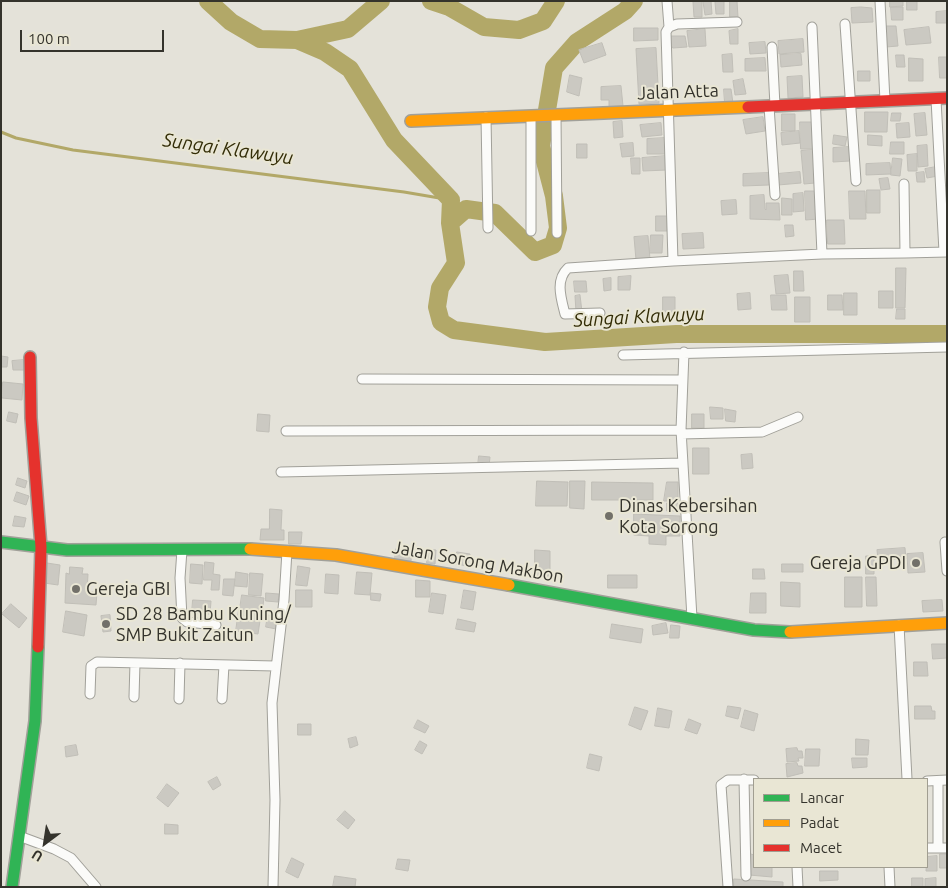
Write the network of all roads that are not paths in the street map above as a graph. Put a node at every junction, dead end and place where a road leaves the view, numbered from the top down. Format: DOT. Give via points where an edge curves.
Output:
graph roads {
  1 [pos="667,1"];
  2 [pos="880,1"];
  3 [pos="737,22"];
  4 [pos="845,24"];
  5 [pos="669,27"];
  6 [pos="812,27"];
  7 [pos="772,47"];
  8 [pos="941,99"];
  9 [pos="885,101"];
  10 [pos="851,102"];
  11 [pos="814,104"];
  12 [pos="772,106"];
  13 [pos="670,110"];
  14 [pos="556,115"];
  15 [pos="531,116"];
  16 [pos="486,118"];
  17 [pos="410,121"];
  18 [pos="856,181"];
  19 [pos="904,184"];
  20 [pos="775,194"];
  21 [pos="488,228"];
  22 [pos="531,231"];
  23 [pos="557,232"];
  24 [pos="945,252"];
  25 [pos="905,253"];
  26 [pos="822,254"];
  27 [pos="673,261"];
  28 [pos="600,313"];
  29 [pos="947,347"];
  30 [pos="684,352"];
  31 [pos="623,355"];
  32 [pos="30,357"];
  33 [pos="362,379"];
  34 [pos="682,380"];
  35 [pos="798,417"];
  36 [pos="286,431"];
  37 [pos="681,432"];
  38 [pos="683,463"];
  39 [pos="281,472"];
  40 [pos="1,542"];
  41 [pos="945,542"];
  42 [pos="41,547"];
  43 [pos="182,550"];
  44 [pos="287,551"];
  45 [pos="947,572"];
  46 [pos="692,618"];
  47 [pos="947,623"];
  48 [pos="216,625"];
  49 [pos="899,625"];
  50 [pos="135,662"];
  51 [pos="180,664"];
  52 [pos="224,664"];
  53 [pos="275,666"];
  54 [pos="90,694"];
  55 [pos="134,697"];
  56 [pos="179,699"];
  57 [pos="222,700"];
  58 [pos="907,778"];
  59 [pos="744,780"];
  60 [pos="753,780"];
  61 [pos="928,781"];
  62 [pos="942,781"];
  63 [pos="19,836"];
  64 [pos="928,848"];
  65 [pos="942,848"];
  66 [pos="797,868"];
  67 [pos="889,868"];
  68 [pos="746,876"];
  69 [pos="12,887"];
  70 [pos="96,887"];
  71 [pos="272,887"];
  72 [pos="728,887"];
  73 [pos="798,887"];
  74 [pos="890,887"];
  1 -- 5 [label="street"];
  2 -- 9 [label="street"];
  3 -- 5 [label="street"];
  4 -- 10 [label="street"];
  5 -- 13 [label="street" via="665,42"];
  6 -- 11 [label="street"];
  7 -- 12 [label="street"];
  8 -- 9 [label="main road, Jalan Atta"];
  8 -- 24 [label="street"];
  9 -- 10 [label="main road, Jalan Atta"];
  10 -- 11 [label="main road, Jalan Atta"];
  10 -- 18 [label="street"];
  11 -- 12 [label="main road, Jalan Atta"];
  11 -- 26 [label="street"];
  12 -- 13 [label="main road, Jalan Atta"];
  12 -- 20 [label="street"];
  13 -- 14 [label="main road, Jalan Atta"];
  13 -- 27 [label="street"];
  14 -- 15 [label="main road, Jalan Atta"];
  14 -- 23 [label="street"];
  15 -- 16 [label="main road, Jalan Atta"];
  15 -- 22 [label="street"];
  16 -- 17 [label="main road, Jalan Atta"];
  16 -- 21 [label="street"];
  19 -- 25 [label="street"];
  24 -- 25 [label="street"];
  25 -- 26 [label="street"];
  26 -- 27 [label="street"];
  27 -- 28 [label="street" via="568,268 561,275 560,282 565,314"];
  29 -- 30 [label="street"];
  30 -- 31 [label="street"];
  30 -- 34 [label="street"];
  32 -- 42 [label="main road" via="31,418"];
  33 -- 34 [label="street"];
  34 -- 37 [label="street"];
  35 -- 37 [label="street" via="762,432"];
  36 -- 37 [label="street"];
  37 -- 38 [label="street"];
  38 -- 39 [label="street"];
  38 -- 46 [label="street"];
  40 -- 42 [label="main road, Jalan Sorong Makbon"];
  41 -- 45 [label="street"];
  42 -- 43 [label="main road, Jalan Sorong Makbon"];
  42 -- 63 [label="main road" via="35,721"];
  43 -- 44 [label="main road, Jalan Sorong Makbon"];
  43 -- 48 [label="street" via="182,618 187,622"];
  44 -- 46 [label="main road, Jalan Sorong Makbon" via="336,555 452,574"];
  44 -- 53 [label="street"];
  46 -- 49 [label="main road, Jalan Sorong Makbon" via="754,630 798,633"];
  47 -- 49 [label="main road, Jalan Sorong Makbon"];
  49 -- 58 [label="street"];
  50 -- 51 [label="street"];
  50 -- 54 [label="street" via="94,663 90,669"];
  50 -- 55 [label="street"];
  51 -- 52 [label="street"];
  51 -- 56 [label="street"];
  52 -- 53 [label="street"];
  52 -- 57 [label="street"];
  53 -- 71 [label="street"];
  59 -- 60 [label="street"];
  59 -- 68 [label="street"];
  59 -- 72 [label="street" via="726,780 721,785"];
  61 -- 62 [label="street"];
  62 -- 65 [label="street"];
  63 -- 69 [label="main road"];
  63 -- 70 [label="street" via="54,848 71,858"];
  64 -- 65 [label="street"];
  66 -- 73 [label="street"];
  67 -- 74 [label="street"];
}
